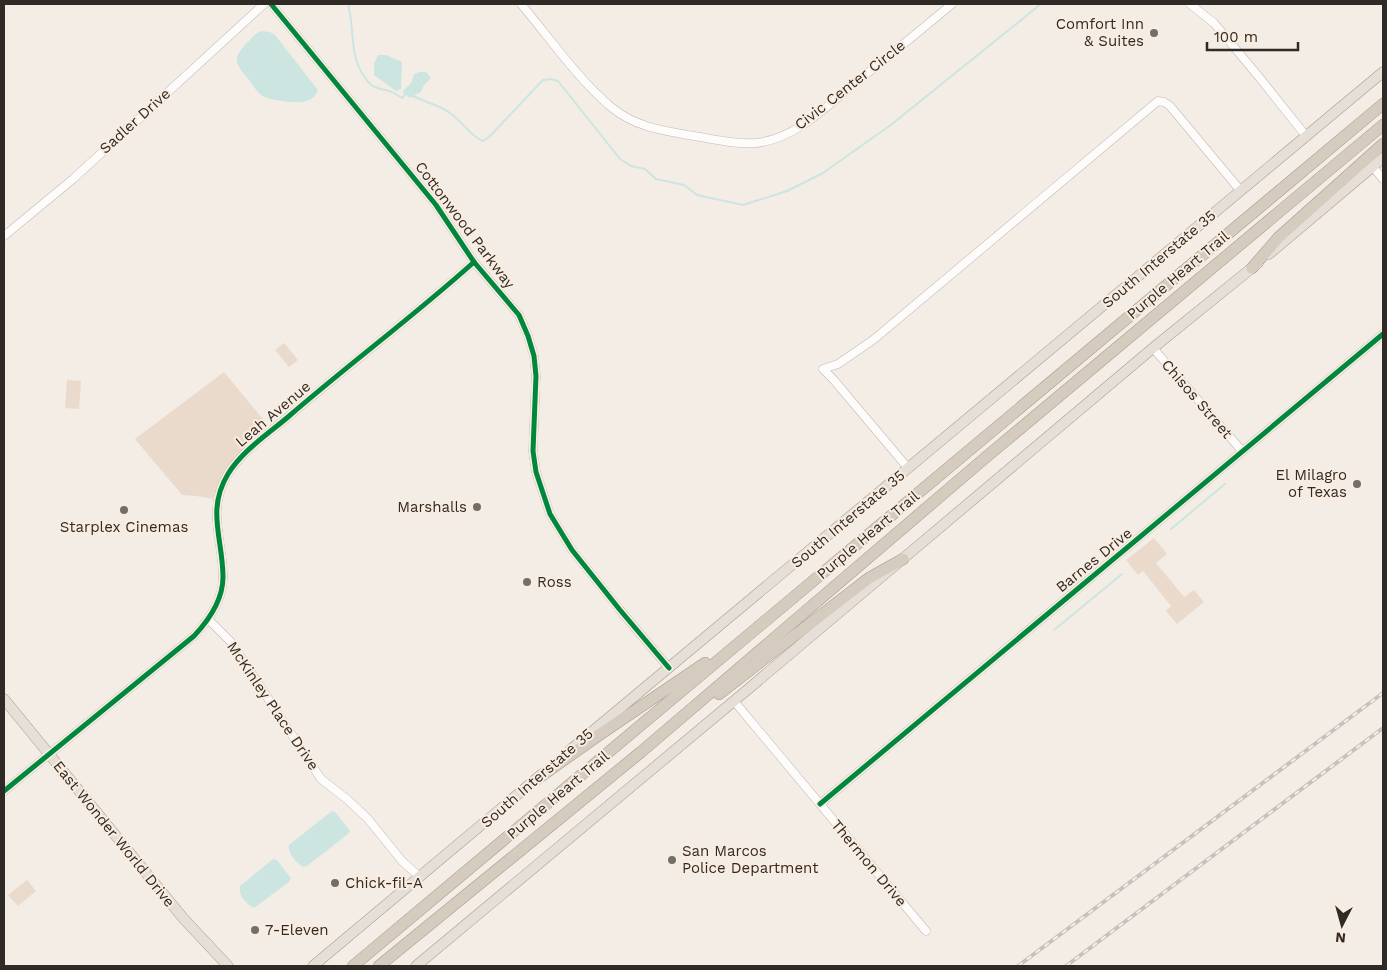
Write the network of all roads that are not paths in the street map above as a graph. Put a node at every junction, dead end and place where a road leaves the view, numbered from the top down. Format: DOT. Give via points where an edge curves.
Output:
graph roads {
  1 [pos="264,4"];
  2 [pos="271,4"];
  3 [pos="521,4"];
  4 [pos="952,4"];
  5 [pos="1190,4"];
  6 [pos="1383,72"];
  7 [pos="1383,104"];
  8 [pos="1383,125"];
  9 [pos="1306,136"];
  10 [pos="1383,144"];
  11 [pos="1383,158"];
  12 [pos="1373,167"];
  13 [pos="1383,179"];
  14 [pos="1240,190"];
  15 [pos="4,236"];
  16 [pos="474,262"];
  17 [pos="1252,268"];
  18 [pos="1383,334"];
  19 [pos="1153,348"];
  20 [pos="1242,451"];
  21 [pos="908,468"];
  22 [pos="903,559"];
  23 [pos="209,620"];
  24 [pos="764,622"];
  25 [pos="669,668"];
  26 [pos="4,699"];
  27 [pos="734,702"];
  28 [pos="641,752"];
  29 [pos="50,755"];
  30 [pos="537,779"];
  31 [pos="4,791"];
  32 [pos="820,804"];
  33 [pos="420,877"];
  34 [pos="926,932"];
  35 [pos="228,966"];
  36 [pos="313,966"];
  37 [pos="353,966"];
  38 [pos="379,966"];
  39 [pos="416,966"];
  1 -- 15 [label="street, Sadler Drive" via="73,179"];
  2 -- 16 [label="street, Cottonwood Parkway" via="436,205"];
  3 -- 4 [label="street, Civic Center Circle" via="582,79 611,107 632,121 648,128 741,143 776,139 806,122"];
  5 -- 9 [label="street" via="1214,23"];
  6 -- 9 [label="main road, South Interstate 35"];
  7 -- 24 [label="highway, Purple Heart Trail"];
  8 -- 28 [label="highway, Purple Heart Trail" via="985,458"];
  9 -- 14 [label="main road, South Interstate 35"];
  10 -- 17 [label="highway" via="1279,237"];
  11 -- 12 [label="main road"];
  12 -- 13 [label="street"];
  12 -- 17 [label="main road"];
  14 -- 21 [label="main road, South Interstate 35"];
  14 -- 21 [label="street" via="1170,106 1158,101 873,340 838,364 823,369"];
  16 -- 23 [label="street, Leah Avenue" via="235,463 218,496 216,523 223,578"];
  16 -- 25 [label="street, Cottonwood Parkway" via="519,315 528,336 536,376 533,451 536,472 550,514 572,550"];
  17 -- 19 [label="main road"];
  18 -- 20 [label="street, Barnes Drive"];
  19 -- 20 [label="street, Chisos Street"];
  19 -- 22 [label="main road"];
  20 -- 32 [label="street, Barnes Drive"];
  21 -- 25 [label="main road, South Interstate 35"];
  22 -- 27 [label="main road"];
  22 -- 28 [label="highway" via="869,578"];
  23 -- 29 [label="street, Leah Avenue"];
  23 -- 33 [label="street, McKinley Place Drive" via="231,642 321,778 368,819 402,861"];
  24 -- 30 [label="highway"];
  24 -- 37 [label="highway, Purple Heart Trail"];
  25 -- 30 [label="main road, South Interstate 35"];
  26 -- 29 [label="main road, East Wonder World Drive"];
  27 -- 32 [label="street, Thermon Drive"];
  27 -- 39 [label="main road"];
  28 -- 38 [label="highway, Purple Heart Trail"];
  29 -- 31 [label="street, Leah Avenue"];
  29 -- 35 [label="main road, East Wonder World Drive" via="183,918"];
  30 -- 33 [label="main road, South Interstate 35"];
  32 -- 34 [label="street, Thermon Drive"];
  33 -- 36 [label="main road, South Interstate 35"];
}
